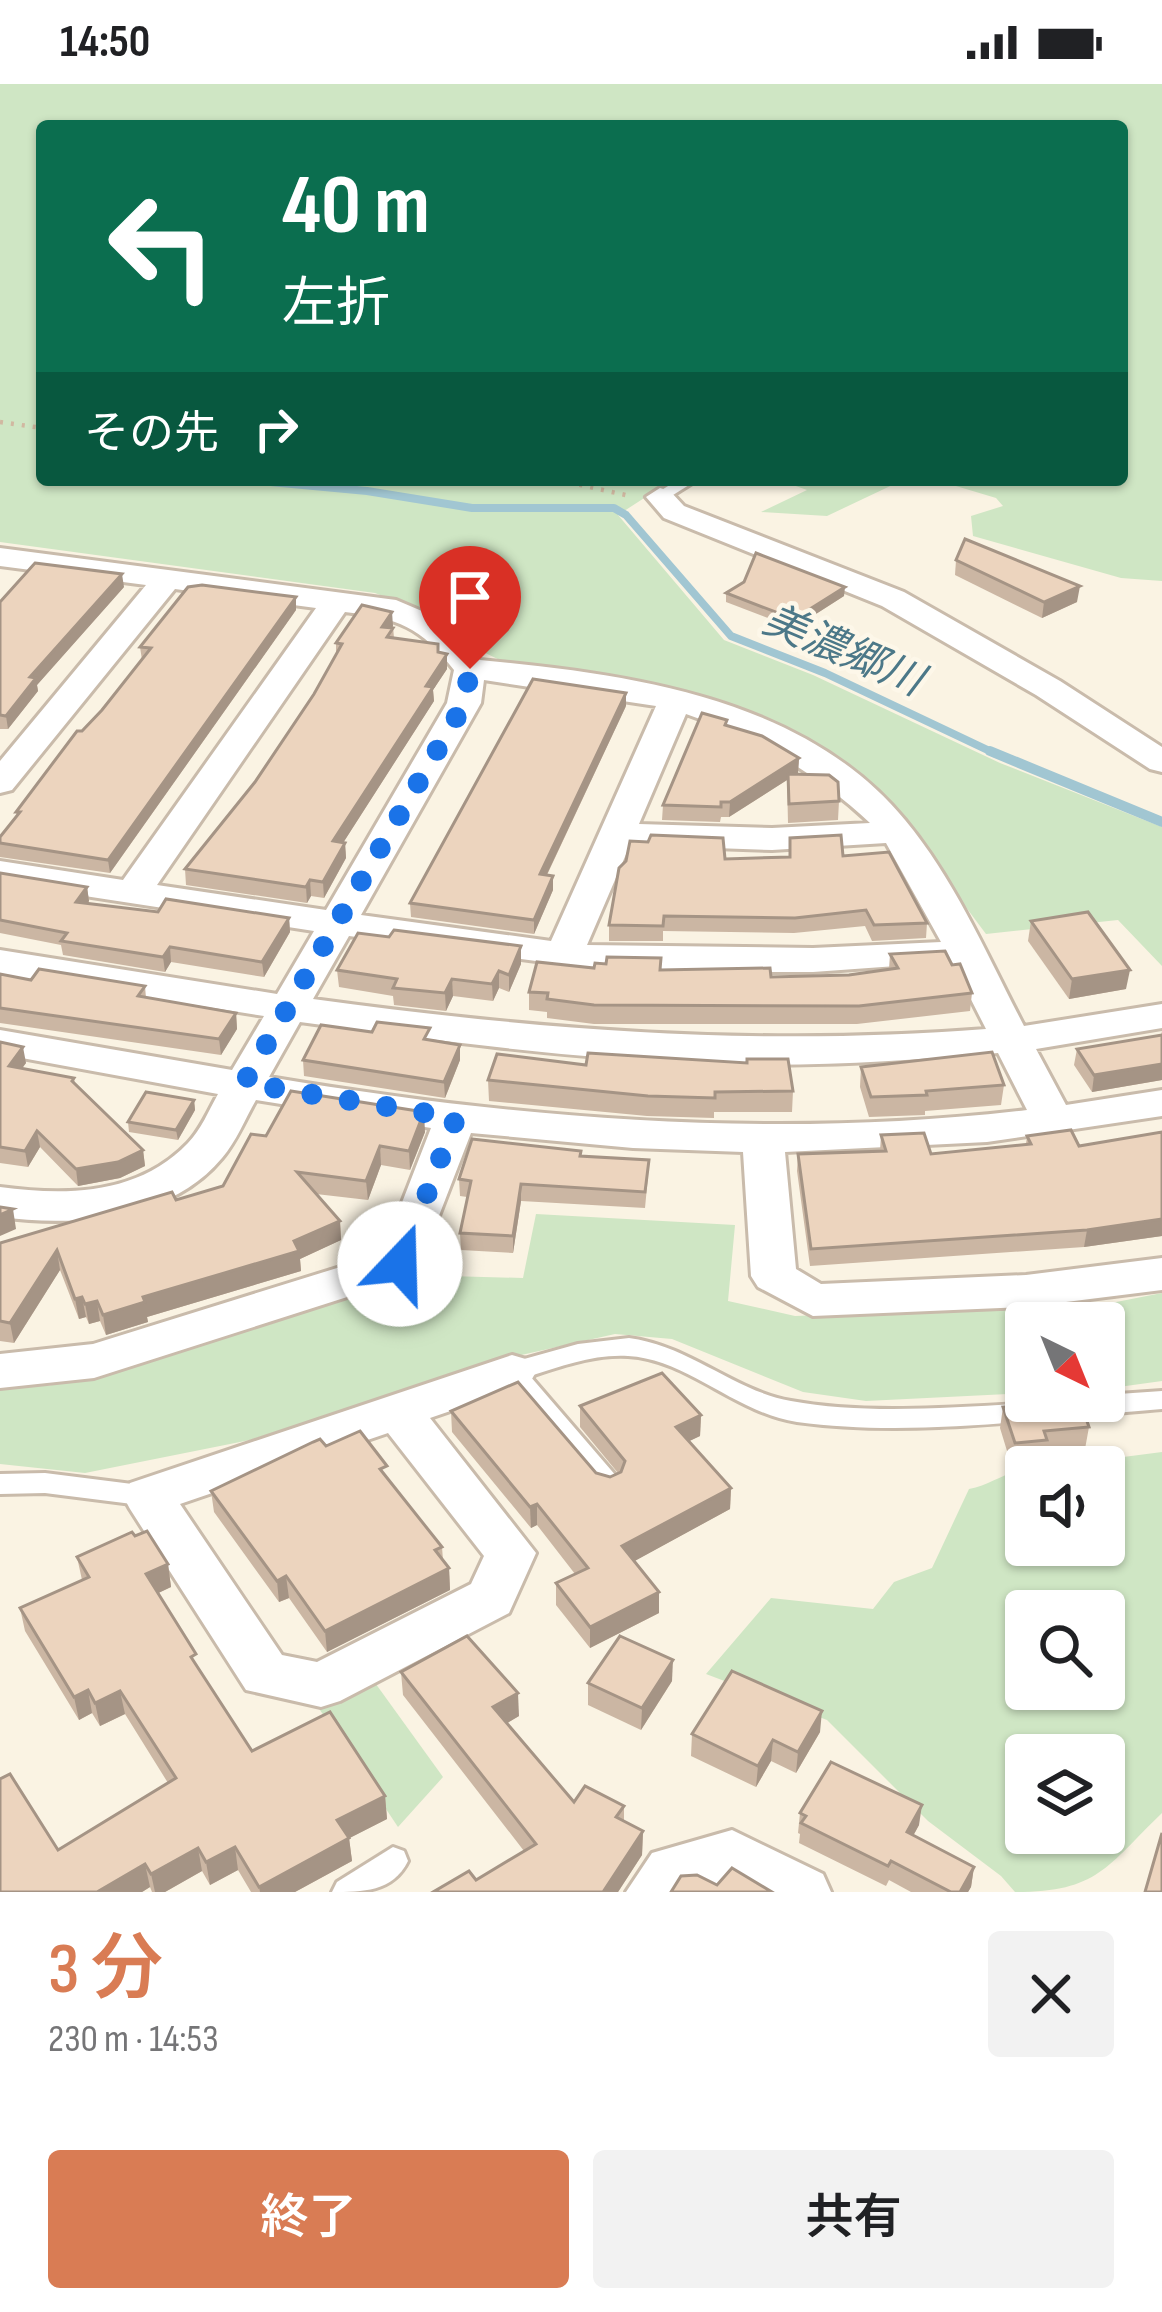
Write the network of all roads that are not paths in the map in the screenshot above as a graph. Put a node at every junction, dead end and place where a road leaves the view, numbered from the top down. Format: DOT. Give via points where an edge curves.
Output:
graph roads {
  1 [pos="679,486"];
  2 [pos="660,497"];
  3 [pos="2,560"];
  4 [pos="168,578"];
  5 [pos="338,599"];
  6 [pos="470,669"];
  7 [pos="675,700"];
  8 [pos="1162,762"];
  9 [pos="0,783"];
  10 [pos="896,832"];
  11 [pos="618,834"];
  12 [pos="0,872"];
  13 [pos="134,891"];
  14 [pos="337,920"];
  15 [pos="966,952"];
  16 [pos="564,954"];
  17 [pos="0,962"];
  18 [pos="287,1007"];
  19 [pos="1162,1016"];
  20 [pos="1010,1040"];
  21 [pos="0,1042"];
  22 [pos="244,1083"];
  23 [pos="1162,1103"];
  24 [pos="456,1118"];
  25 [pos="1053,1119"];
  26 [pos="763,1137"];
  27 [pos="0,1202"];
  28 [pos="1162,1274"];
  29 [pos="0,1371"];
  30 [pos="512,1372"];
  31 [pos="1162,1400"];
  32 [pos="400,1414"];
  33 [pos="0,1484"];
  34 [pos="608,1484"];
  35 [pos="148,1496"];
  36 [pos="393,1861"];
  37 [pos="348,1892"];
  38 [pos="655,1892"];
  39 [pos="802,1892"];
  1 -- 2 [label="lane"];
  2 -- 8 [label="street" via="674,512 893,599"];
  3 -- 4 [label="street"];
  4 -- 5 [label="street"];
  4 -- 9 [label="street"];
  5 -- 6 [label="street" via="396,609 439,630"];
  5 -- 13 [label="street"];
  6 -- 7 [label="street" via="586,679"];
  6 -- 14 [label="street" via="464,704"];
  7 -- 10 [label="street" via="801,752"];
  7 -- 11 [label="street"];
  10 -- 11 [label="street" via="772,839"];
  10 -- 15 [label="street"];
  11 -- 16 [label="street"];
  12 -- 13 [label="street"];
  13 -- 14 [label="street"];
  14 -- 16 [label="street"];
  14 -- 18 [label="street"];
  15 -- 16 [label="street" via="701,961"];
  15 -- 20 [label="street"];
  17 -- 18 [label="street"];
  18 -- 20 [label="street" via="461,1035 659,1052 868,1053"];
  18 -- 22 [label="street"];
  19 -- 20 [label="street"];
  20 -- 25 [label="street"];
  21 -- 22 [label="street"];
  22 -- 24 [label="street"];
  22 -- 27 [label="street" via="207,1149 158,1186 87,1208"];
  23 -- 25 [label="street"];
  24 -- 26 [label="street"];
  24 -- 29 [label="street" via="400,1264 94,1361"];
  25 -- 26 [label="street"];
  26 -- 28 [label="street" via="774,1276 813,1300 1027,1291"];
  30 -- 31 [label="lane" via="606,1347 644,1348 789,1411 850,1417"];
  30 -- 32 [label="street"];
  30 -- 34 [label="lane"];
  32 -- 35 [label="street"];
  32 -- 35 [label="street" via="511,1553 491,1598 321,1685 265,1674"];
  33 -- 35 [label="lane"];
  36 -- 37 [label="lane"];
  38 -- 39 [label="street" via="672,1871 732,1855"];
}
